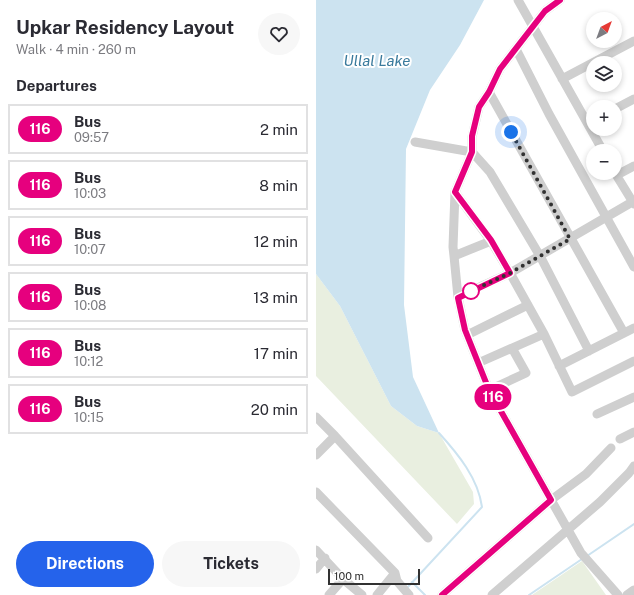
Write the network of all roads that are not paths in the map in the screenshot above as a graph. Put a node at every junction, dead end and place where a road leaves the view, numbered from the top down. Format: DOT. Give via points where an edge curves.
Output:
graph roads {
  1 [pos="518,0"];
  2 [pos="560,0"];
  3 [pos="534,26"];
  4 [pos="634,41"];
  5 [pos="516,48"];
  6 [pos="562,78"];
  7 [pos="489,92"];
  8 [pos="634,99"];
  9 [pos="622,105"];
  10 [pos="586,117"];
  11 [pos="415,142"];
  12 [pos="472,152"];
  13 [pos="634,166"];
  14 [pos="622,171"];
  15 [pos="620,180"];
  16 [pos="455,192"];
  17 [pos="634,202"];
  18 [pos="606,218"];
  19 [pos="570,239"];
  20 [pos="491,240"];
  21 [pos="454,256"];
  22 [pos="540,256"];
  23 [pos="634,267"];
  24 [pos="510,273"];
  25 [pos="458,298"];
  26 [pos="528,305"];
  27 [pos="634,328"];
  28 [pos="624,333"];
  29 [pos="544,334"];
  30 [pos="467,335"];
  31 [pos="512,348"];
  32 [pos="589,351"];
  33 [pos="634,361"];
  34 [pos="478,363"];
  35 [pos="559,366"];
  36 [pos="489,390"];
  37 [pos="634,397"];
  38 [pos="597,414"];
  39 [pos="316,417"];
  40 [pos="634,432"];
  41 [pos="335,436"];
  42 [pos="620,439"];
  43 [pos="611,448"];
  44 [pos="316,455"];
  45 [pos="634,466"];
  46 [pos="316,492"];
  47 [pos="551,500"];
  48 [pos="567,529"];
  49 [pos="428,538"];
  50 [pos="316,550"];
  51 [pos="325,558"];
  52 [pos="316,569"];
  53 [pos="396,572"];
  54 [pos="343,579"];
  55 [pos="634,590"];
  56 [pos="329,595"];
  57 [pos="362,595"];
  58 [pos="377,595"];
  59 [pos="409,595"];
  60 [pos="442,595"];
  61 [pos="492,595"];
  62 [pos="618,595"];
  63 [pos="627,595"];
  1 -- 3 [label="street"];
  2 -- 3 [label="street" via="545,11"];
  3 -- 5 [label="street"];
  3 -- 6 [label="street"];
  4 -- 6 [label="street"];
  5 -- 7 [label="street" via="500,69"];
  5 -- 18 [label="street"];
  6 -- 10 [label="street"];
  7 -- 12 [label="street" via="479,107 472,136"];
  7 -- 19 [label="street"];
  8 -- 9 [label="street"];
  11 -- 12 [label="street"];
  12 -- 16 [label="street"];
  12 -- 22 [label="street" via="490,172"];
  13 -- 14 [label="street"];
  15 -- 17 [label="street"];
  16 -- 20 [label="street"];
  16 -- 21 [label="street"];
  17 -- 18 [label="street"];
  18 -- 19 [label="street"];
  18 -- 23 [label="street"];
  19 -- 22 [label="street"];
  19 -- 28 [label="street"];
  20 -- 21 [label="street"];
  20 -- 24 [label="street"];
  21 -- 25 [label="street"];
  22 -- 24 [label="street"];
  22 -- 32 [label="street"];
  24 -- 25 [label="street"];
  24 -- 26 [label="street"];
  25 -- 30 [label="street"];
  26 -- 29 [label="street"];
  26 -- 30 [label="street"];
  27 -- 28 [label="street"];
  28 -- 32 [label="street"];
  29 -- 31 [label="street"];
  29 -- 35 [label="street"];
  30 -- 34 [label="street"];
  31 -- 34 [label="street"];
  31 -- 36 [label="street" via="526,374"];
  32 -- 35 [label="street"];
  33 -- 35 [label="street" via="572,392"];
  34 -- 36 [label="street"];
  36 -- 47 [label="street"];
  37 -- 38 [label="street"];
  39 -- 41 [label="street"];
  40 -- 42 [label="street"];
  41 -- 44 [label="street"];
  41 -- 49 [label="street"];
  43 -- 47 [label="street" via="586,474"];
  45 -- 48 [label="street" via="624,479"];
  46 -- 53 [label="street"];
  47 -- 48 [label="street"];
  47 -- 60 [label="street"];
  48 -- 61 [label="street"];
  48 -- 62 [label="street" via="581,553"];
  50 -- 51 [label="street"];
  51 -- 52 [label="street"];
  51 -- 54 [label="street"];
  53 -- 58 [label="street"];
  53 -- 59 [label="street" via="397,581"];
  54 -- 56 [label="street"];
  54 -- 57 [label="street"];
  55 -- 63 [label="street"];
}
